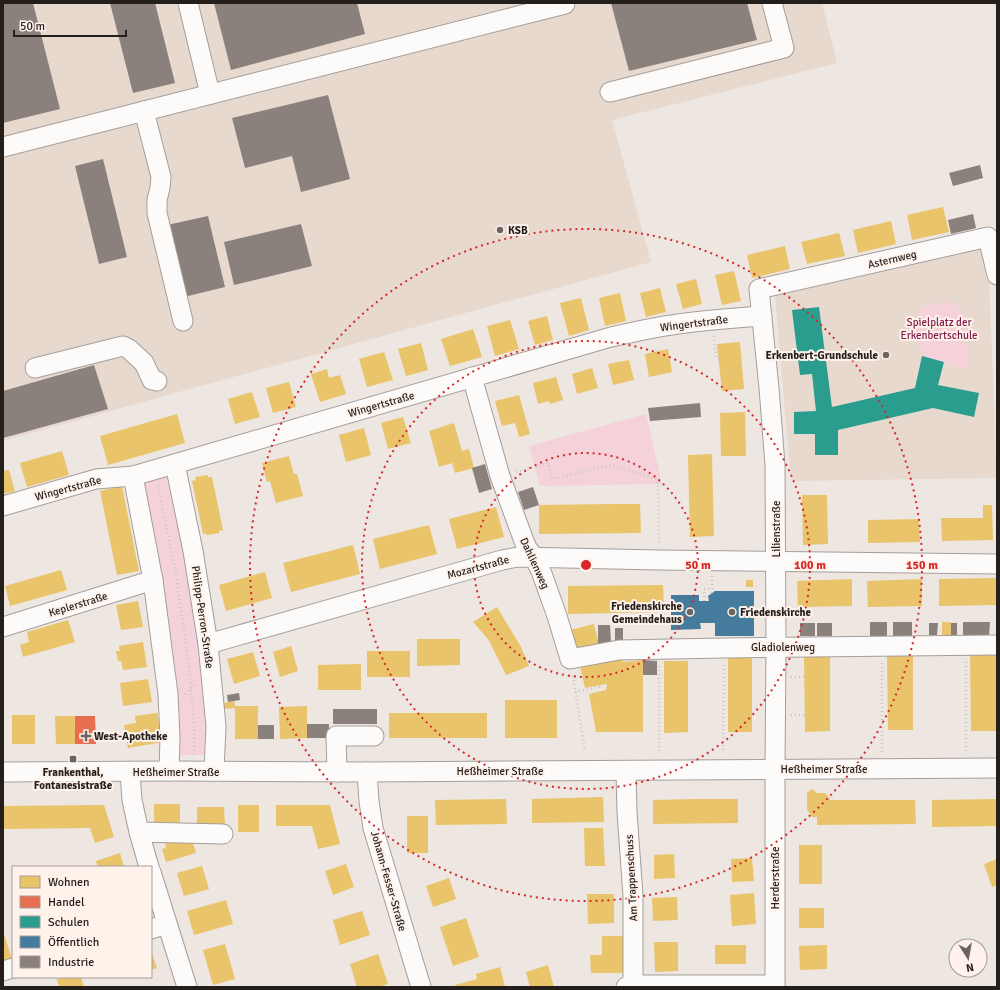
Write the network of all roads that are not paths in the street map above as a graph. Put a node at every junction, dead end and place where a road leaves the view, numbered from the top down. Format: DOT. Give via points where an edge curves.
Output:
graph roads {
  1 [pos="188,3"];
  2 [pos="565,3"];
  3 [pos="772,3"];
  4 [pos="610,92"];
  5 [pos="210,94"];
  6 [pos="144,111"];
  7 [pos="3,147"];
  8 [pos="997,275"];
  9 [pos="759,289"];
  10 [pos="762,316"];
  11 [pos="183,321"];
  12 [pos="34,368"];
  13 [pos="472,377"];
  14 [pos="157,381"];
  15 [pos="175,464"];
  16 [pos="133,476"];
  17 [pos="3,506"];
  18 [pos="534,557"];
  19 [pos="776,562"];
  20 [pos="997,564"];
  21 [pos="153,580"];
  22 [pos="3,627"];
  23 [pos="208,644"];
  24 [pos="997,645"];
  25 [pos="776,647"];
  26 [pos="570,659"];
  27 [pos="374,736"];
  28 [pos="997,768"];
  29 [pos="775,769"];
  30 [pos="169,771"];
  31 [pos="214,771"];
  32 [pos="626,771"];
  33 [pos="3,772"];
  34 [pos="130,772"];
  35 [pos="337,772"];
  36 [pos="367,772"];
  37 [pos="139,832"];
  38 [pos="223,834"];
  39 [pos="149,866"];
  40 [pos="152,879"];
  41 [pos="159,926"];
  42 [pos="630,986"];
  43 [pos="775,986"];
  44 [pos="187,987"];
  45 [pos="421,987"];
  1 -- 5 [label="street"];
  2 -- 5 [label="street"];
  3 -- 4 [label="street" via="784,48"];
  5 -- 6 [label="street"];
  6 -- 7 [label="street"];
  6 -- 11 [label="street" via="161,177 156,200 157,213"];
  8 -- 9 [label="street, Asternweg" via="988,237"];
  9 -- 10 [label="street, Lilienstraße"];
  10 -- 13 [label="street, Wingertstraße" via="643,330"];
  10 -- 19 [label="street, Lilienstraße" via="775,466"];
  12 -- 14 [label="street" via="124,346 144,363 152,380"];
  13 -- 15 [label="street, Wingertstraße"];
  13 -- 18 [label="street, Dahlienweg" via="500,476 524,541"];
  15 -- 16 [label="street, Wingertstraße"];
  15 -- 23 [label="street, Philipp-Perron-Straße" via="193,551"];
  16 -- 17 [label="street, Wingertstraße" via="96,478"];
  16 -- 21 [label="street"];
  18 -- 19 [label="street, Mozartstraße"];
  18 -- 23 [label="street, Mozartstraße" via="518,556 502,560"];
  18 -- 26 [label="street, Dahlienweg" via="558,616"];
  19 -- 20 [label="street, Mozartstraße"];
  19 -- 25 [label="street, Lilienstraße"];
  21 -- 22 [label="street, Keplerstraße"];
  21 -- 30 [label="street" via="168,694"];
  23 -- 31 [label="street, Philipp-Perron-Straße" via="216,726"];
  24 -- 25 [label="street, Gladiolenweg"];
  25 -- 26 [label="street, Gladiolenweg" via="619,650"];
  25 -- 29 [label="street, Lilienstraße"];
  27 -- 35 [label="street" via="336,736"];
  28 -- 29 [label="street, Heßheimer Straße"];
  29 -- 32 [label="street, Heßheimer Straße"];
  29 -- 43 [label="street, Herderstraße"];
  30 -- 31 [label="street, Heßheimer Straße"];
  30 -- 34 [label="street, Heßheimer Straße"];
  31 -- 35 [label="street, Heßheimer Straße"];
  32 -- 36 [label="street, Heßheimer Straße"];
  32 -- 42 [label="street, Am Trappenschuss" via="633,896"];
  33 -- 34 [label="street, Heßheimer Straße"];
  34 -- 37 [label="street" via="132,800"];
  35 -- 36 [label="street, Heßheimer Straße"];
  36 -- 45 [label="street, Johann-Fesser-Straße" via="368,801 373,828"];
  37 -- 38 [label="street"];
  37 -- 39 [label="street"];
  40 -- 41 [label="street"];
  41 -- 44 [label="street"];
  42 -- 43 [label="street"];
}
